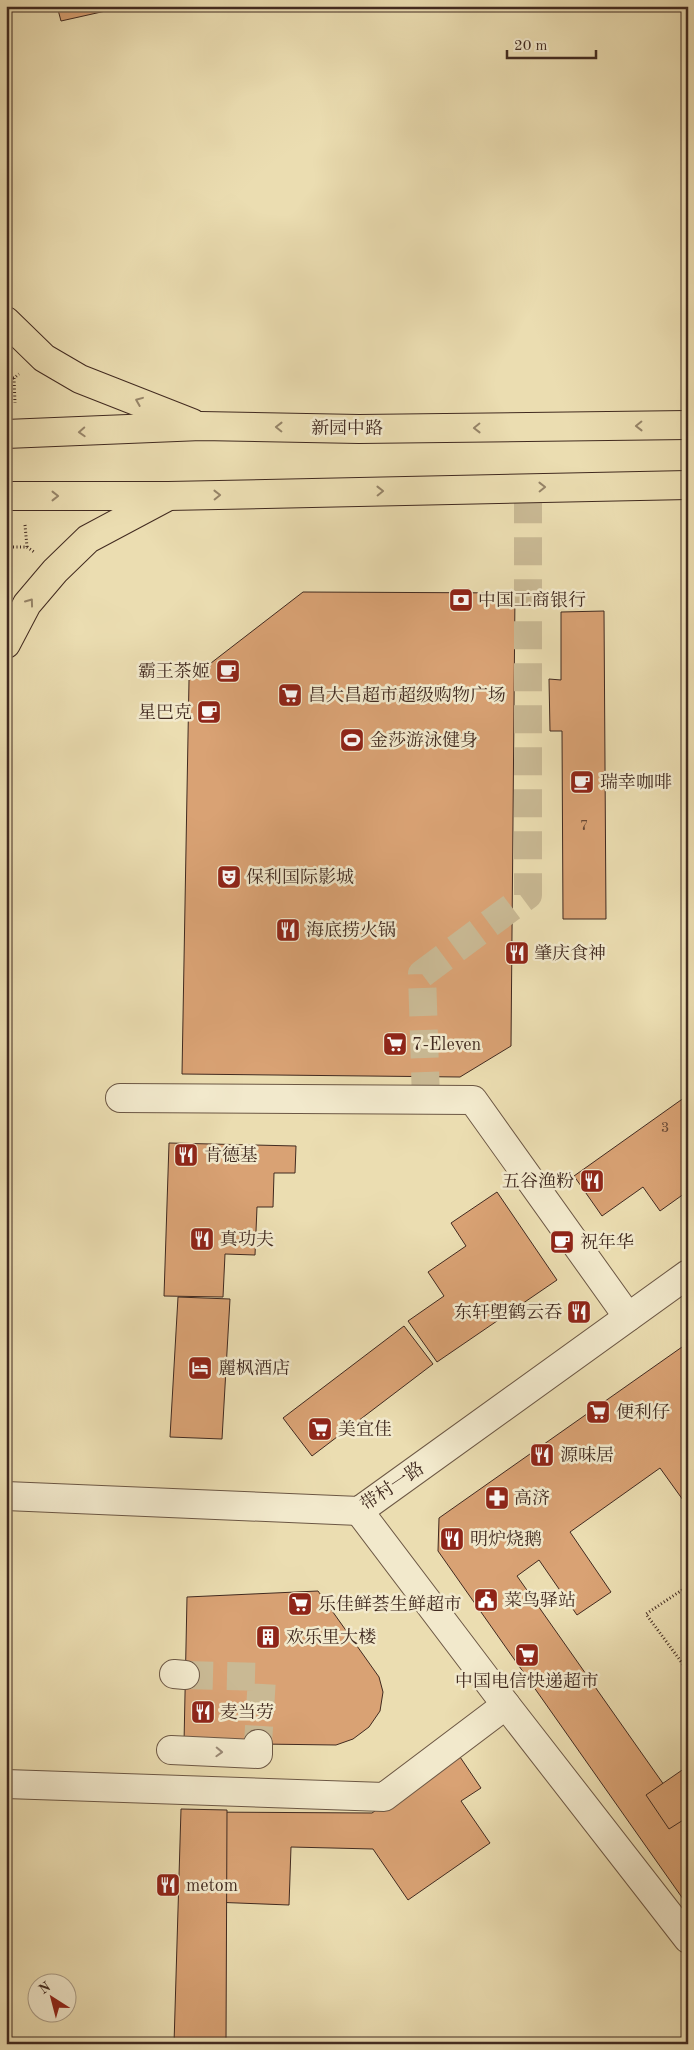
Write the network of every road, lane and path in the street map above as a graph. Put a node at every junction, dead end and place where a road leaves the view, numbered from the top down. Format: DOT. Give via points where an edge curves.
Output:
graph roads {
  1 [pos="6,321"];
  2 [pos="6,378"];
  3 [pos="15,403"];
  4 [pos="688,425"];
  5 [pos="200,426"];
  6 [pos="6,434"];
  7 [pos="688,485"];
  8 [pos="6,496"];
  9 [pos="168,496"];
  10 [pos="25,523"];
  11 [pos="6,547"];
  12 [pos="6,644"];
  13 [pos="120,1098"];
  14 [pos="688,1274"];
  15 [pos="628,1317"];
  16 [pos="6,1496"];
  17 [pos="359,1511"];
  18 [pos="688,1586"];
  19 [pos="688,1671"];
  20 [pos="506,1705"];
  21 [pos="258,1744"];
  22 [pos="171,1750"];
  23 [pos="6,1784"];
  24 [pos="688,1938"];
  5 -- 1 [label="main road, one-way" via="80,379 44,358"];
  2 -- 3 [label="path" via="14,378"];
  4 -- 5 [label="main road, 新园中路, one-way" via="360,429"];
  5 -- 6 [label="main road, 新园中路, one-way"];
  9 -- 7 [label="main road, one-way"];
  8 -- 9 [label="main road, one-way"];
  12 -- 9 [label="main road, one-way" via="27,604 55,570 88,540"];
  10 -- 11 [label="path" via="27,547"];
  13 -- 15 [label="street" via="473,1100"];
  14 -- 15 [label="street, 带村一路"];
  15 -- 17 [label="street, 带村一路"];
  16 -- 17 [label="street, 带村一路"];
  17 -- 20 [label="street"];
  18 -- 19 [label="path" via="646,1614"];
  20 -- 23 [label="street" via="384,1797"];
  20 -- 24 [label="street"];
  22 -- 21 [label="street, one-way" via="258,1754"];
}
